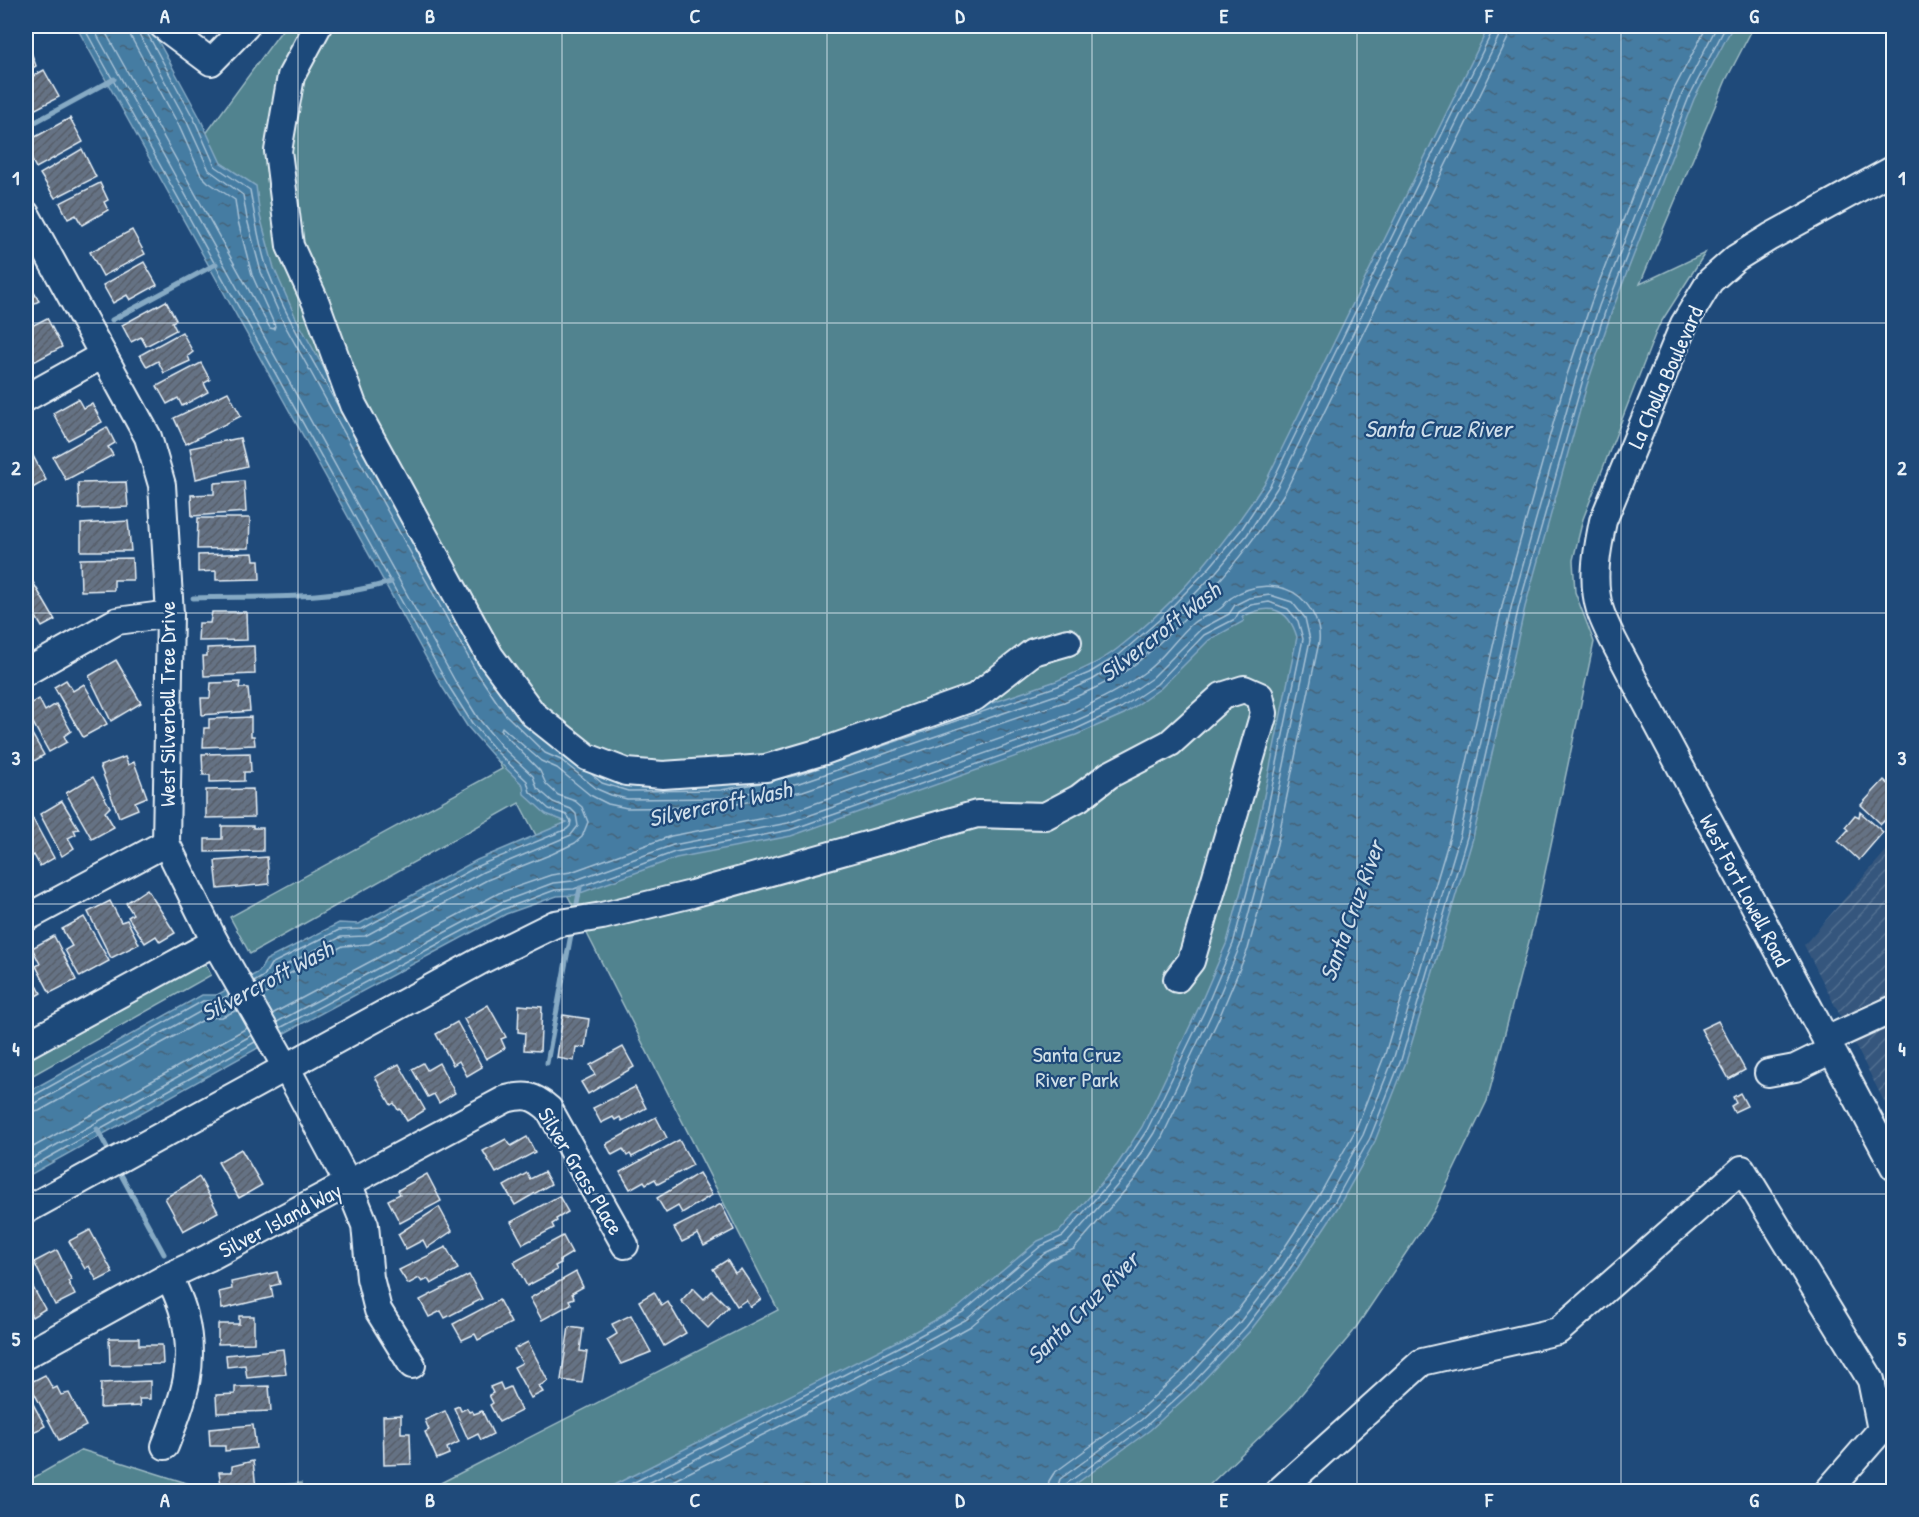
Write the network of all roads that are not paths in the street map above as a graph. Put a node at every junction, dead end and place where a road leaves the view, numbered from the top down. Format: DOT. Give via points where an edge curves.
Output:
graph roads {
  1 [pos="163,26"];
  2 [pos="246,26"];
  3 [pos="318,26"];
  4 [pos="1893,169"];
  5 [pos="26,214"];
  6 [pos="103,355"];
  7 [pos="26,398"];
  8 [pos="1601,612"];
  9 [pos="170,614"];
  10 [pos="1068,642"];
  11 [pos="26,672"];
  12 [pos="166,843"];
  13 [pos="26,918"];
  14 [pos="215,942"];
  15 [pos="1177,979"];
  16 [pos="1893,1009"];
  17 [pos="26,1045"];
  18 [pos="1829,1045"];
  19 [pos="286,1066"];
  20 [pos="1768,1073"];
  21 [pos="534,1094"];
  22 [pos="1893,1167"];
  23 [pos="348,1183"];
  24 [pos="26,1210"];
  25 [pos="625,1245"];
  26 [pos="169,1275"];
  27 [pos="26,1355"];
  28 [pos="412,1365"];
  29 [pos="165,1446"];
  30 [pos="1278,1491"];
  31 [pos="1827,1491"];
  1 -- 2 [label="street" via="211,62"];
  3 -- 10 [label="street" via="291,76 278,152 290,246 316,303 353,405 490,656 533,714 587,757 626,772 663,776 766,768 975,697 1033,652"];
  4 -- 8 [label="street, La Cholla Boulevard" via="1770,237 1736,258 1710,281 1684,324 1603,521 1596,554"];
  5 -- 6 [label="street, West Silverbell Tree Drive"];
  6 -- 7 [label="street"];
  6 -- 9 [label="street, West Silverbell Tree Drive" via="148,437 162,485"];
  8 -- 18 [label="street, West Fort Lowell Road"];
  9 -- 11 [label="street" via="117,621"];
  9 -- 12 [label="street, West Silverbell Tree Drive"];
  12 -- 13 [label="street"];
  12 -- 14 [label="street, West Silverbell Tree Drive"];
  14 -- 17 [label="street"];
  14 -- 19 [label="street, West Silverbell Tree Drive"];
  15 -- 19 [label="street" via="1191,961 1264,713 1260,696 1244,689 1222,696 1170,743 1109,775 1045,816 977,814 692,894 555,924"];
  16 -- 18 [label="street"];
  18 -- 20 [label="street" via="1795,1068"];
  18 -- 22 [label="street, West Fort Lowell Road"];
  19 -- 23 [label="street, West Silverbell Tree Drive"];
  19 -- 24 [label="street"];
  21 -- 23 [label="street, Silver Island Way" via="506,1099"];
  21 -- 25 [label="street, Silver Grass Place" via="549,1108"];
  23 -- 26 [label="street, Silver Island Way"];
  23 -- 28 [label="street, West Silverbell Tree Drive" via="365,1225 370,1278 378,1310"];
  26 -- 27 [label="street, Silver Island Way"];
  26 -- 29 [label="street" via="184,1314 190,1358 182,1402"];
  30 -- 31 [label="street" via="1422,1362 1558,1331 1742,1169 1871,1380 1881,1430"];
}
